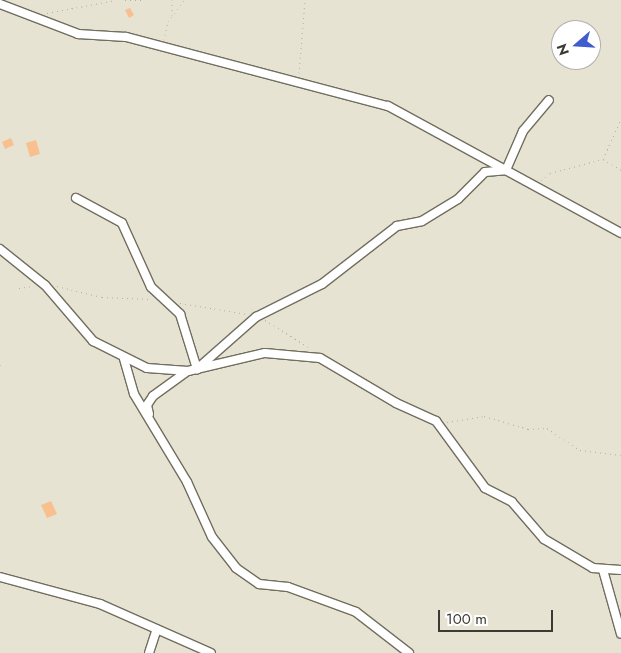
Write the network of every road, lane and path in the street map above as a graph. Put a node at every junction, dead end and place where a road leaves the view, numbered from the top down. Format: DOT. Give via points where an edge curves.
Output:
graph roads {
  1 [pos="22,0"];
  2 [pos="116,0"];
  3 [pos="125,0"];
  4 [pos="142,0"];
  5 [pos="172,0"];
  6 [pos="184,0"];
  7 [pos="305,0"];
  8 [pos="0,4"];
  9 [pos="16,8"];
  10 [pos="33,13"];
  11 [pos="172,16"];
  12 [pos="162,48"];
  13 [pos="299,82"];
  14 [pos="549,100"];
  15 [pos="621,119"];
  16 [pos="602,160"];
  17 [pos="506,170"];
  18 [pos="621,170"];
  19 [pos="532,184"];
  20 [pos="76,198"];
  21 [pos="621,233"];
  22 [pos="0,249"];
  23 [pos="124,359"];
  24 [pos="197,369"];
  25 [pos="188,371"];
  26 [pos="150,418"];
  27 [pos="436,421"];
  28 [pos="621,455"];
  29 [pos="603,570"];
  30 [pos="621,570"];
  31 [pos="0,577"];
  32 [pos="157,629"];
  33 [pos="621,634"];
  34 [pos="149,653"];
  35 [pos="211,653"];
  36 [pos="409,653"];
  1 -- 9 [label="street"];
  2 -- 10 [label="path" via="71,12"];
  3 -- 4 [label="path"];
  5 -- 11 [label="path"];
  6 -- 11 [label="path"];
  7 -- 13 [label="path"];
  8 -- 9 [label="street"];
  9 -- 10 [label="street"];
  10 -- 12 [label="street" via="78,34 126,37"];
  11 -- 12 [label="path"];
  12 -- 13 [label="street"];
  13 -- 17 [label="street" via="388,106"];
  14 -- 17 [label="street" via="523,131"];
  15 -- 16 [label="path"];
  16 -- 18 [label="path"];
  16 -- 19 [label="path" via="550,173"];
  17 -- 19 [label="street"];
  17 -- 24 [label="street" via="485,172 436,213 422,221 397,226 322,284 256,317"];
  19 -- 21 [label="street"];
  20 -- 24 [label="street" via="122,223 151,287 180,314"];
  22 -- 23 [label="street" via="50,291 92,341"];
  23 -- 25 [label="street" via="148,368"];
  23 -- 26 [label="street" via="134,394"];
  24 -- 25 [label="street"];
  24 -- 27 [label="street" via="265,354 320,358 396,403"];
  25 -- 26 [label="street" via="153,396 147,405"];
  26 -- 36 [label="street" via="188,482 212,537 236,568 259,584 288,587 356,612"];
  27 -- 28 [label="path" via="484,416 528,429 547,428 580,450"];
  27 -- 29 [label="street" via="492,494 512,502 544,538"];
  29 -- 30 [label="street"];
  29 -- 33 [label="street"];
  31 -- 32 [label="street" via="79,596"];
  32 -- 34 [label="street"];
  32 -- 35 [label="street"];
}
